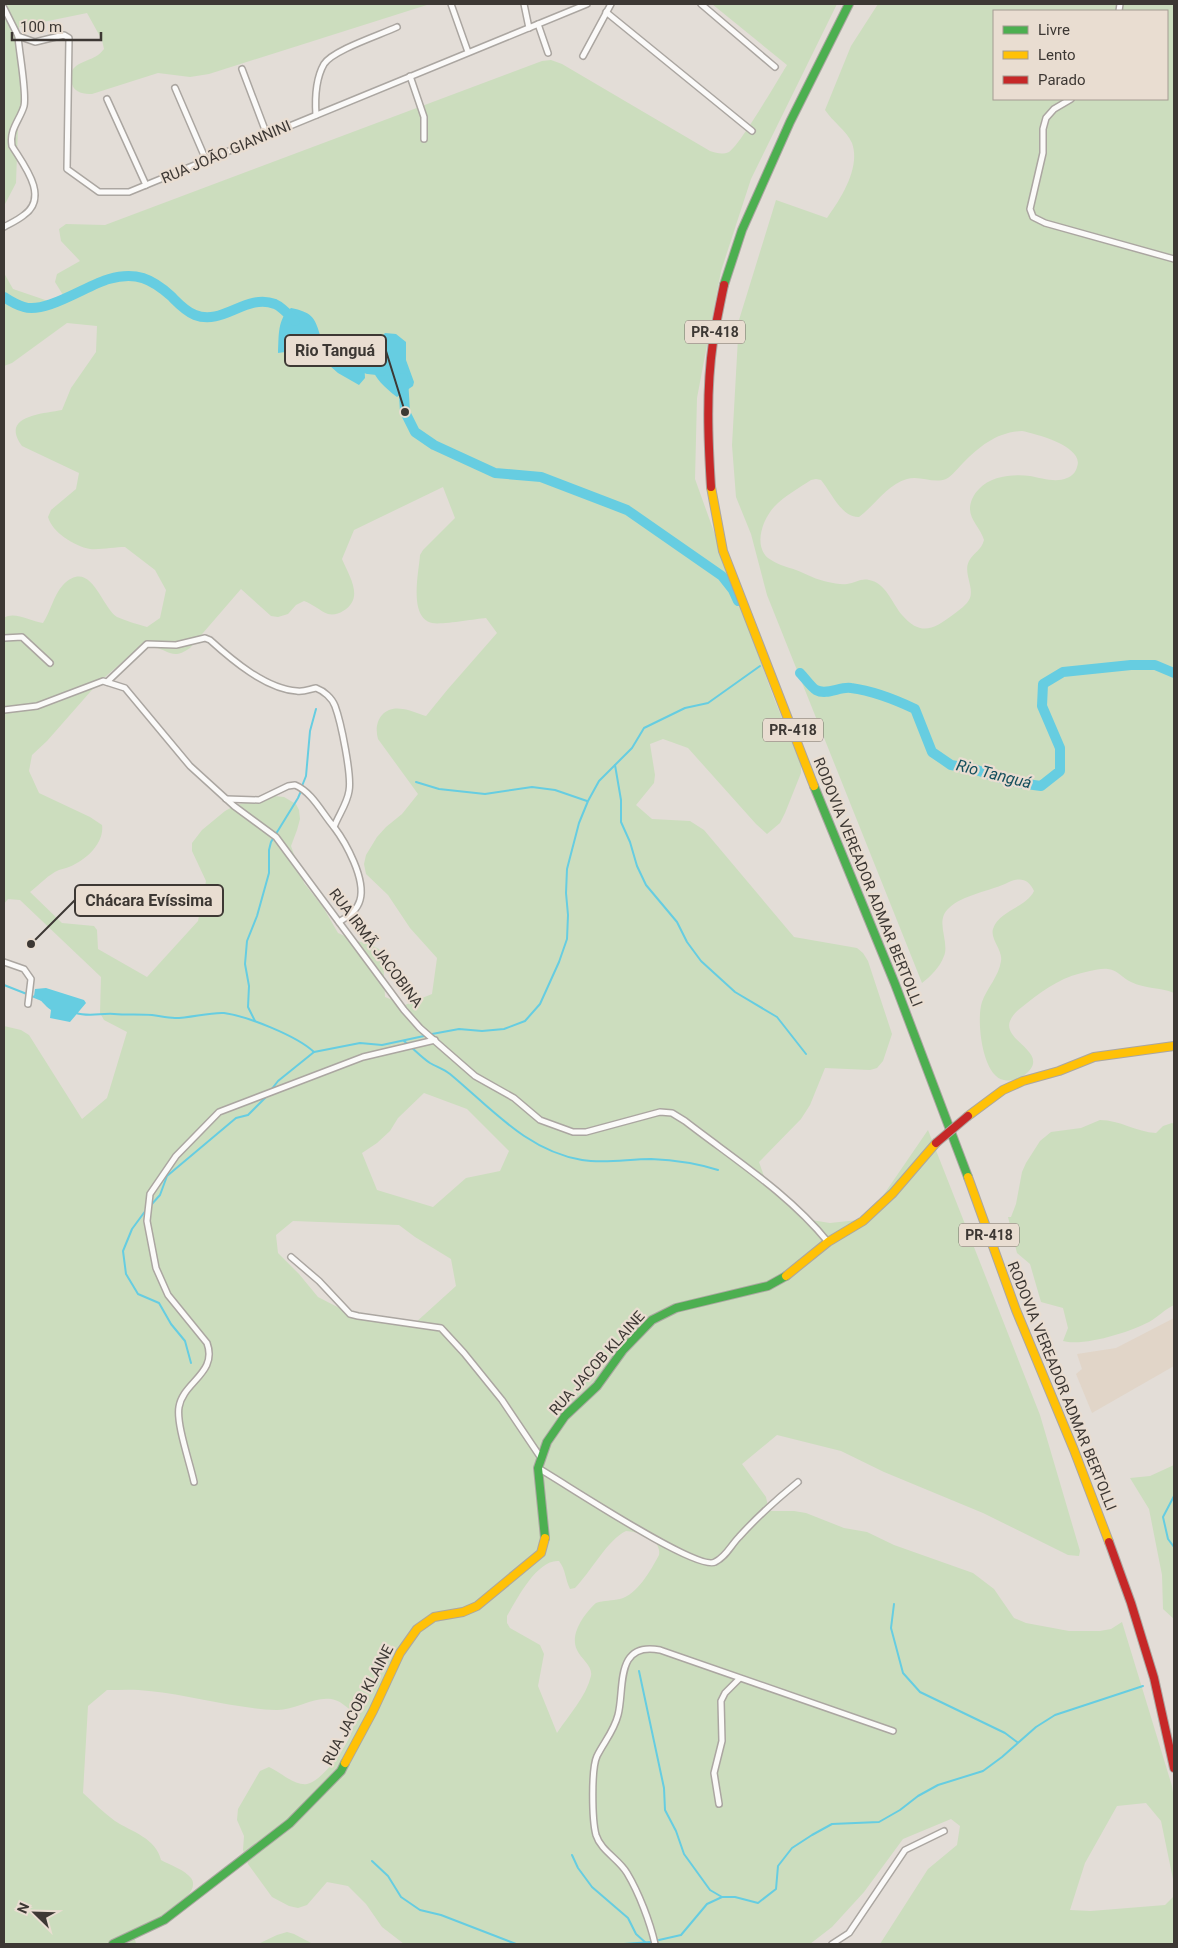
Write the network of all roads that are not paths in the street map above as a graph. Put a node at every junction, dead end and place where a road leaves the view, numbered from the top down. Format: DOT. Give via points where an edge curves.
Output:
graph roads {
  1 [pos="451,4"];
  2 [pos="524,4"];
  3 [pos="587,4"];
  4 [pos="611,4"];
  5 [pos="700,4"];
  6 [pos="849,4"];
  7 [pos="4,8"];
  8 [pos="606,12"];
  9 [pos="538,24"];
  10 [pos="397,27"];
  11 [pos="529,28"];
  12 [pos="18,36"];
  13 [pos="468,52"];
  14 [pos="548,53"];
  15 [pos="584,56"];
  16 [pos="775,67"];
  17 [pos="242,68"];
  18 [pos="410,76"];
  19 [pos="175,88"];
  20 [pos="107,98"];
  21 [pos="1069,100"];
  22 [pos="316,114"];
  23 [pos="752,131"];
  24 [pos="267,135"];
  25 [pos="424,139"];
  26 [pos="206,160"];
  27 [pos="146,185"];
  28 [pos="4,227"];
  29 [pos="1174,259"];
  30 [pos="4,638"];
  31 [pos="50,663"];
  32 [pos="107,682"];
  33 [pos="4,710"];
  34 [pos="226,799"];
  35 [pos="334,827"];
  36 [pos="339,922"];
  37 [pos="4,962"];
  38 [pos="28,1004"];
  39 [pos="435,1040"];
  40 [pos="1174,1046"];
  41 [pos="828,1242"];
  42 [pos="291,1257"];
  43 [pos="541,1458"];
  44 [pos="538,1468"];
  45 [pos="194,1482"];
  46 [pos="798,1482"];
  47 [pos="739,1678"];
  48 [pos="893,1731"];
  49 [pos="1174,1768"];
  50 [pos="719,1804"];
  51 [pos="944,1831"];
  52 [pos="113,1944"];
  53 [pos="655,1944"];
  54 [pos="832,1944"];
  1 -- 13 [label="street"];
  2 -- 11 [label="street"];
  3 -- 9 [label="street, RUA JOÃO GIANNINI"];
  4 -- 8 [label="street"];
  5 -- 16 [label="street"];
  6 -- 49 [label="main road, RODOVIA VEREADOR ADMAR BERTOLLI / PR-418" via="782,140 742,230 724,284 713,343 709,394 712,494 723,551 895,984 1016,1310 1112,1549 1150,1665"];
  7 -- 12 [label="street"];
  8 -- 15 [label="street"];
  8 -- 23 [label="street"];
  9 -- 11 [label="street, RUA JOÃO GIANNINI"];
  9 -- 14 [label="street"];
  10 -- 22 [label="street" via="334,54 324,65 314,97"];
  11 -- 13 [label="street, RUA JOÃO GIANNINI"];
  12 -- 27 [label="street, RUA JOÃO GIANNINI" via="35,42 64,35 69,38 67,169 99,192 129,192"];
  12 -- 28 [label="street" via="25,100 11,138 12,146 35,186 36,197 26,214"];
  13 -- 18 [label="street, RUA JOÃO GIANNINI"];
  17 -- 24 [label="street"];
  18 -- 22 [label="street, RUA JOÃO GIANNINI"];
  18 -- 25 [label="street" via="424,117"];
  19 -- 26 [label="street"];
  20 -- 27 [label="street"];
  21 -- 29 [label="street" via="1046,118 1043,154 1030,209 1033,217"];
  22 -- 24 [label="street, RUA JOÃO GIANNINI"];
  24 -- 26 [label="street, RUA JOÃO GIANNINI"];
  26 -- 27 [label="street, RUA JOÃO GIANNINI"];
  30 -- 31 [label="street" via="22,637"];
  32 -- 33 [label="street" via="37,706"];
  32 -- 34 [label="street, RUA IRMÃ JACOBINA" via="125,688 190,766"];
  32 -- 35 [label="street" via="147,644 176,644 204,638 239,666 286,690 300,692 316,688 323,691 335,705 350,788"];
  34 -- 35 [label="street" via="259,800 295,785 310,795"];
  34 -- 36 [label="street, RUA IRMÃ JACOBINA" via="276,837"];
  35 -- 36 [label="street" via="348,846 361,892 351,915"];
  36 -- 39 [label="street, RUA IRMÃ JACOBINA" via="399,1004"];
  37 -- 38 [label="street" via="24,970 31,980"];
  39 -- 41 [label="street, RUA IRMÃ JACOBINA" via="476,1076 514,1098 540,1120 573,1132 586,1132 660,1112 672,1113 774,1188"];
  39 -- 45 [label="street" via="363,1057 219,1112 176,1156 150,1194 147,1221 156,1268 168,1295 207,1343 210,1352 206,1367 179,1406 179,1421"];
  40 -- 41 [label="main road, bridge" via="1094,1057 1003,1090 936,1143 893,1193 863,1221"];
  41 -- 43 [label="main road, RUA JACOB KLAINE" via="768,1286 676,1308 652,1320 597,1386 565,1416"];
  42 -- 43 [label="street" via="320,1281 350,1314 441,1328 502,1400"];
  43 -- 44 [label="main road, RUA JACOB KLAINE"];
  44 -- 46 [label="street" via="680,1553 705,1563 713,1563 722,1557 771,1504"];
  44 -- 52 [label="main road, RUA JACOB KLAINE" via="545,1538 541,1553 478,1606 434,1617 417,1629 400,1653 341,1770 290,1823 164,1920"];
  47 -- 48 [label="street"];
  47 -- 50 [label="street" via="721,1701 722,1742 714,1773"];
  47 -- 53 [label="street" via="652,1648 632,1656 624,1668 618,1714 596,1757 593,1770 595,1832 600,1844 628,1874"];
  51 -- 54 [label="street" via="906,1850 849,1932"];
}
